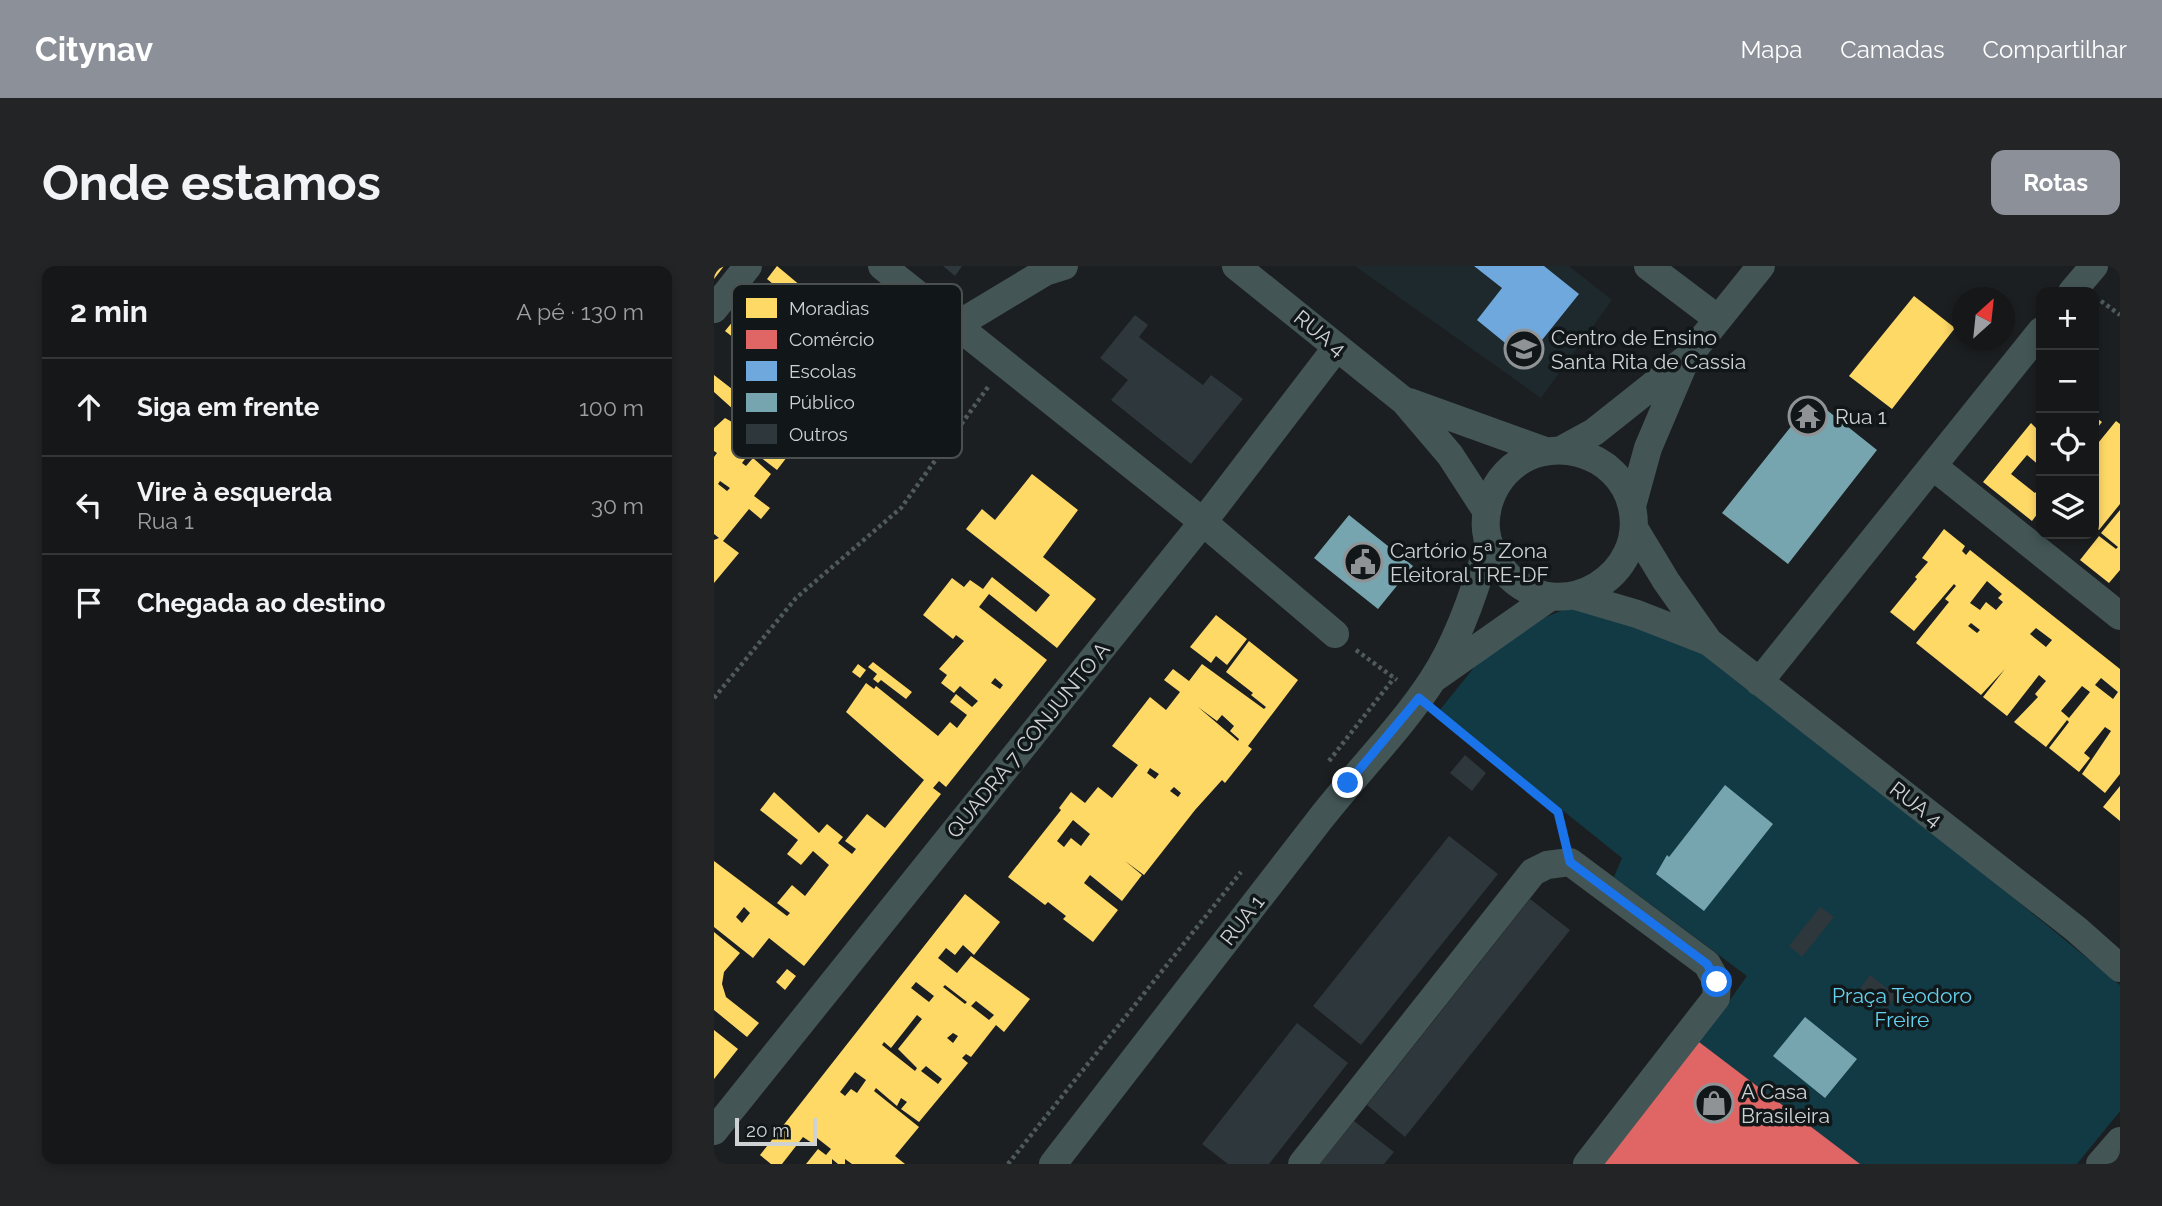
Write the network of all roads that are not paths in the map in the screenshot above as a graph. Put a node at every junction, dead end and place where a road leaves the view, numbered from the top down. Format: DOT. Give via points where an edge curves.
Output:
graph roads {
  1 [pos="748,266"];
  2 [pos="882,266"];
  3 [pos="1064,266"];
  4 [pos="1236,266"];
  5 [pos="1648,266"];
  6 [pos="1761,266"];
  7 [pos="2094,266"];
  8 [pos="734,284"];
  9 [pos="904,284"];
  10 [pos="732,286"];
  11 [pos="2076,287"];
  12 [pos="714,309"];
  13 [pos="1718,319"];
  14 [pos="962,323"];
  15 [pos="962,330"];
  16 [pos="2036,337"];
  17 [pos="1337,346"];
  18 [pos="1686,359"];
  19 [pos="1404,401"];
  20 [pos="1553,450"];
  21 [pos="1934,467"];
  22 [pos="1487,512"];
  23 [pos="1633,517"];
  24 [pos="1203,522"];
  25 [pos="1489,543"];
  26 [pos="1563,596"];
  27 [pos="2120,616"];
  28 [pos="1335,634"];
  29 [pos="1709,642"];
  30 [pos="1759,682"];
  31 [pos="1426,688"];
  32 [pos="2120,968"];
  33 [pos="714,1130"];
  34 [pos="2120,1141"];
  35 [pos="1053,1164"];
  36 [pos="1302,1164"];
  37 [pos="1587,1164"];
  38 [pos="2101,1164"];
  1 -- 8 [label="street"];
  2 -- 9 [label="street"];
  3 -- 14 [label="street" via="1045,272"];
  4 -- 17 [label="street, RUA 4"];
  5 -- 13 [label="street"];
  6 -- 13 [label="street"];
  7 -- 11 [label="street"];
  10 -- 12 [label="street"];
  13 -- 18 [label="street"];
  15 -- 24 [label="street"];
  16 -- 21 [label="street"];
  17 -- 19 [label="street, RUA 4"];
  17 -- 24 [label="street, QUADRA 7 CONJUNTO A"];
  18 -- 20 [label="street" via="1594,432"];
  18 -- 23 [label="street" via="1648,448"];
  19 -- 20 [label="street"];
  19 -- 22 [label="street" via="1450,455"];
  20 -- 22 [label="street" via="1524,459 1506,473"];
  20 -- 23 [label="street" via="1585,454 1606,466 1623,484"];
  21 -- 27 [label="street"];
  21 -- 30 [label="street"];
  22 -- 25 [label="street"];
  23 -- 26 [label="street" via="1629,551 1617,571 1599,587"];
  23 -- 29 [label="street" via="1666,581"];
  24 -- 28 [label="street"];
  24 -- 33 [label="street, QUADRA 7 CONJUNTO A"];
  25 -- 26 [label="street" via="1511,579 1529,591"];
  25 -- 31 [label="street" via="1466,607"];
  26 -- 29 [label="street" via="1637,614"];
  26 -- 31 [label="street"];
  29 -- 30 [label="street, RUA 4"];
  30 -- 32 [label="street, RUA 4"];
  31 -- 35 [label="street, RUA 1"];
  34 -- 38 [label="street"];
  36 -- 37 [label="street" via="1533,872 1570,862 1707,964 1717,982 1716,998 1697,1027"];
}
